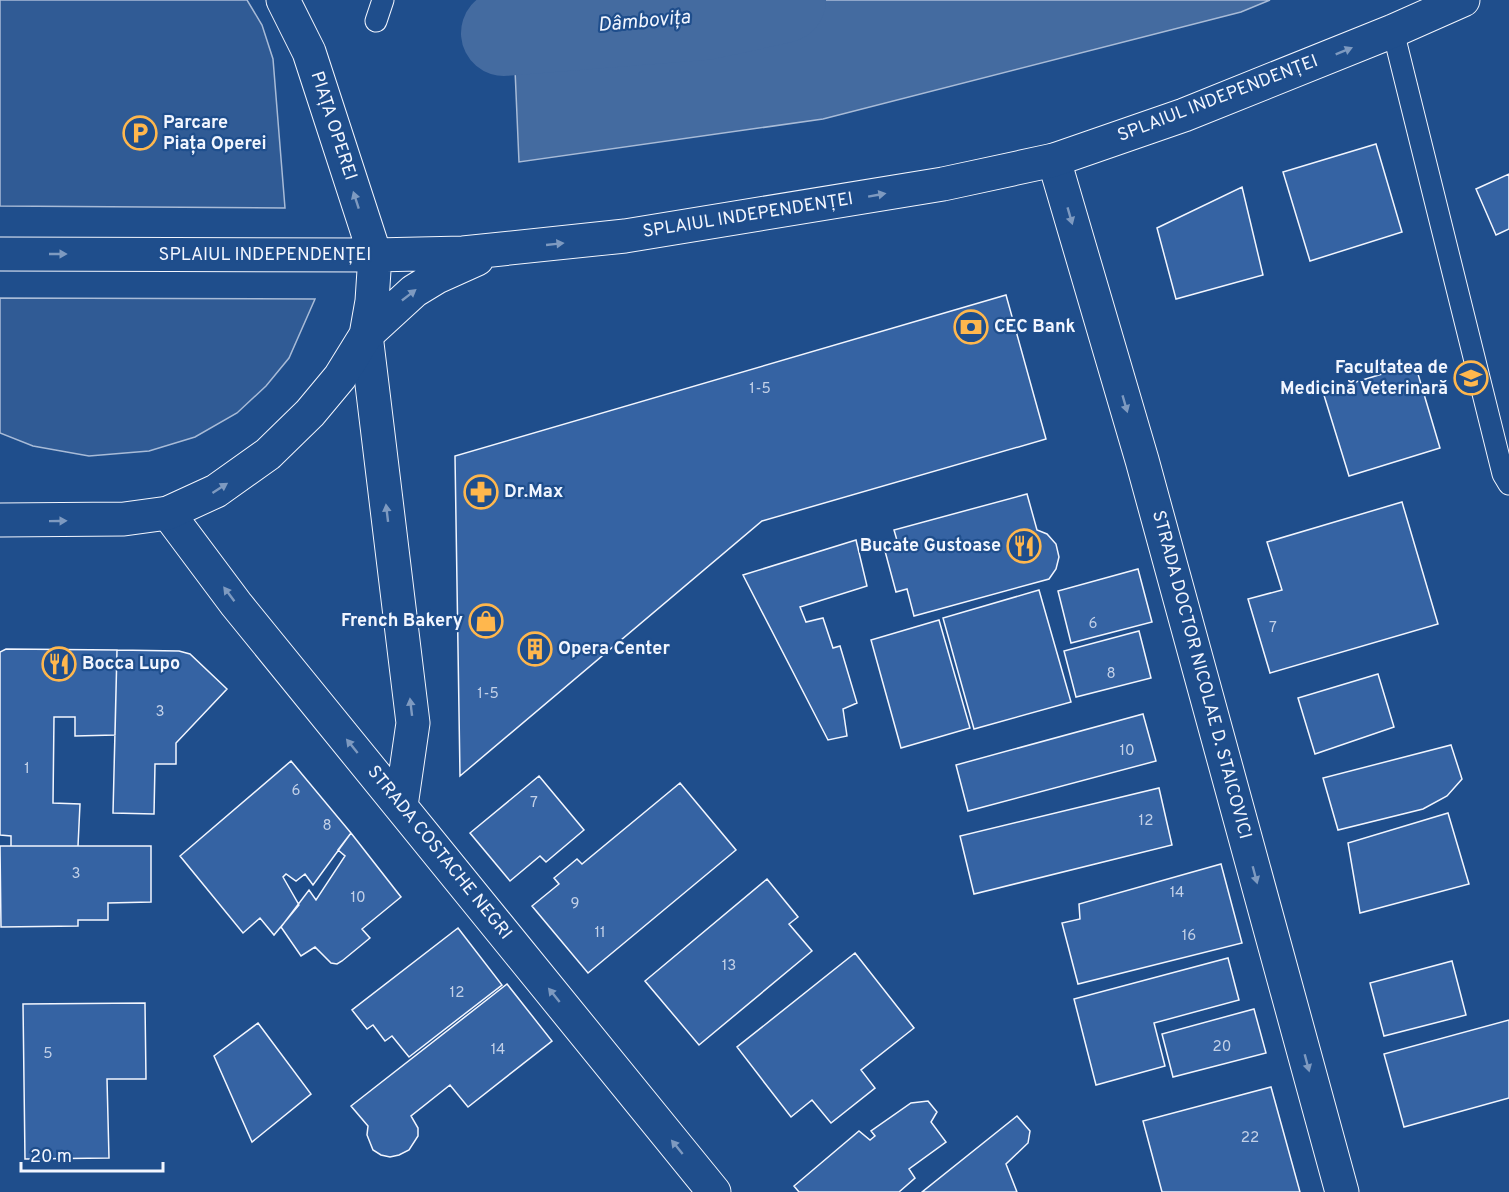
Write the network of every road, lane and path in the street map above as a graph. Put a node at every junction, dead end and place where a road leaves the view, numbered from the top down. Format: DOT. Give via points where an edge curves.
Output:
graph roads {
  1 [pos="283,0"];
  2 [pos="383,0"];
  3 [pos="1463,0"];
  4 [pos="376,21"];
  5 [pos="1393,31"];
  6 [pos="1054,160"];
  7 [pos="497,250"];
  8 [pos="0,254"];
  9 [pos="375,255"];
  10 [pos="366,335"];
  11 [pos="1509,484"];
  12 [pos="168,513"];
  13 [pos="0,520"];
  14 [pos="401,806"];
  15 [pos="714,1192"];
  16 [pos="1342,1192"];
  9 -- 1 [label="main road, PIAȚA OPEREI, one-way" via="309,52"];
  2 -- 4 [label="lane"];
  3 -- 5 [label="main road, SPLAIUL INDEPENDENȚEI"];
  6 -- 5 [label="main road, SPLAIUL INDEPENDENȚEI, one-way" via="1184,115"];
  5 -- 11 [label="lane" via="1503,474"];
  7 -- 6 [label="main road, SPLAIUL INDEPENDENȚEI, one-way" via="658,231 943,184"];
  6 -- 16 [label="main road, STRADA DOCTOR NICOLAE D. STAICOVICI, one-way" via="1142,459"];
  7 -- 9 [label="main road, SPLAIUL INDEPENDENȚEI"];
  10 -- 7 [label="main road, one-way" via="414,291"];
  8 -- 9 [label="main road, SPLAIUL INDEPENDENȚEI, one-way"];
  9 -- 10 [label="main road"];
  12 -- 10 [label="main road, one-way" via="216,491 268,454 340,377"];
  14 -- 10 [label="main road, one-way" via="413,723"];
  13 -- 12 [label="main road, one-way" via="124,519"];
  14 -- 12 [label="main road, STRADA COSTACHE NEGRI, one-way" via="236,604"];
  15 -- 14 [label="main road, STRADA COSTACHE NEGRI, one-way"];
}
